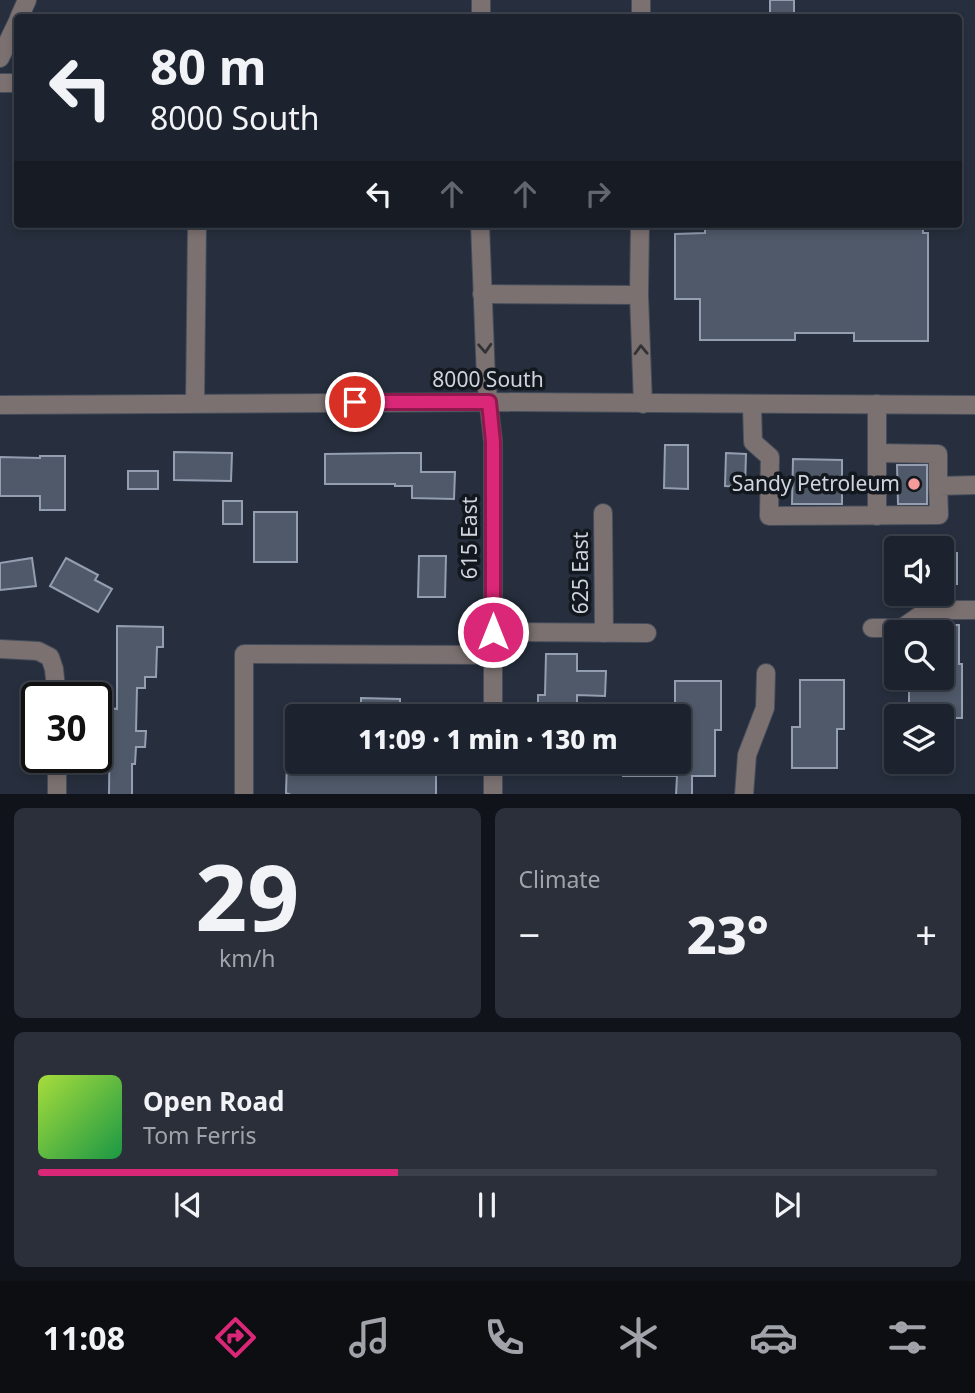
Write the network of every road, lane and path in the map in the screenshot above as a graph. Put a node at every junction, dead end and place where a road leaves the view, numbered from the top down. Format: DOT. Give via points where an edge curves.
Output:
graph roads {
  1 [pos="14,28"];
  2 [pos="0,58"];
  3 [pos="197,228"];
  4 [pos="480,228"];
  5 [pos="640,228"];
  6 [pos="482,294"];
  7 [pos="639,295"];
  8 [pos="489,402"];
  9 [pos="195,403"];
  10 [pos="643,404"];
  11 [pos="877,404"];
  12 [pos="0,405"];
  13 [pos="752,405"];
  14 [pos="975,405"];
  15 [pos="877,453"];
  16 [pos="975,485"];
  17 [pos="938,486"];
  18 [pos="603,513"];
  19 [pos="877,516"];
  20 [pos="975,610"];
  21 [pos="872,628"];
  22 [pos="493,632"];
  23 [pos="604,633"];
  24 [pos="647,633"];
  25 [pos="0,649"];
  26 [pos="493,655"];
  27 [pos="766,673"];
  28 [pos="56,682"];
  29 [pos="493,704"];
  30 [pos="57,773"];
  31 [pos="493,774"];
  32 [pos="57,794"];
  33 [pos="244,794"];
  34 [pos="493,794"];
  35 [pos="744,794"];
  1 -- 2 [label="street"];
  3 -- 9 [label="street"];
  4 -- 6 [label="street, 615 East"];
  5 -- 7 [label="street"];
  6 -- 7 [label="street"];
  6 -- 8 [label="street, 615 East, one-way"];
  10 -- 7 [label="street, one-way"];
  8 -- 9 [label="street, 8000 South"];
  8 -- 10 [label="street, 8000 South"];
  8 -- 22 [label="street, 615 East"];
  9 -- 12 [label="street, 8000 South"];
  10 -- 13 [label="street, 8000 South"];
  11 -- 13 [label="street, 8000 South"];
  11 -- 14 [label="street, 8000 South"];
  11 -- 15 [label="street"];
  13 -- 19 [label="street" via="753,442 770,457 769,516"];
  15 -- 17 [label="street" via="938,454"];
  15 -- 19 [label="street"];
  16 -- 17 [label="street"];
  17 -- 19 [label="street" via="939,515"];
  18 -- 23 [label="street, 625 East"];
  20 -- 21 [label="street" via="929,610 902,628"];
  22 -- 23 [label="street"];
  22 -- 26 [label="street, 615 East"];
  23 -- 24 [label="street"];
  25 -- 28 [label="street" via="38,651 50,657"];
  26 -- 29 [label="street, 615 East"];
  26 -- 33 [label="street" via="244,654"];
  27 -- 35 [label="street" via="765,708 747,755"];
  30 -- 32 [label="street"];
  31 -- 34 [label="street"];
}
